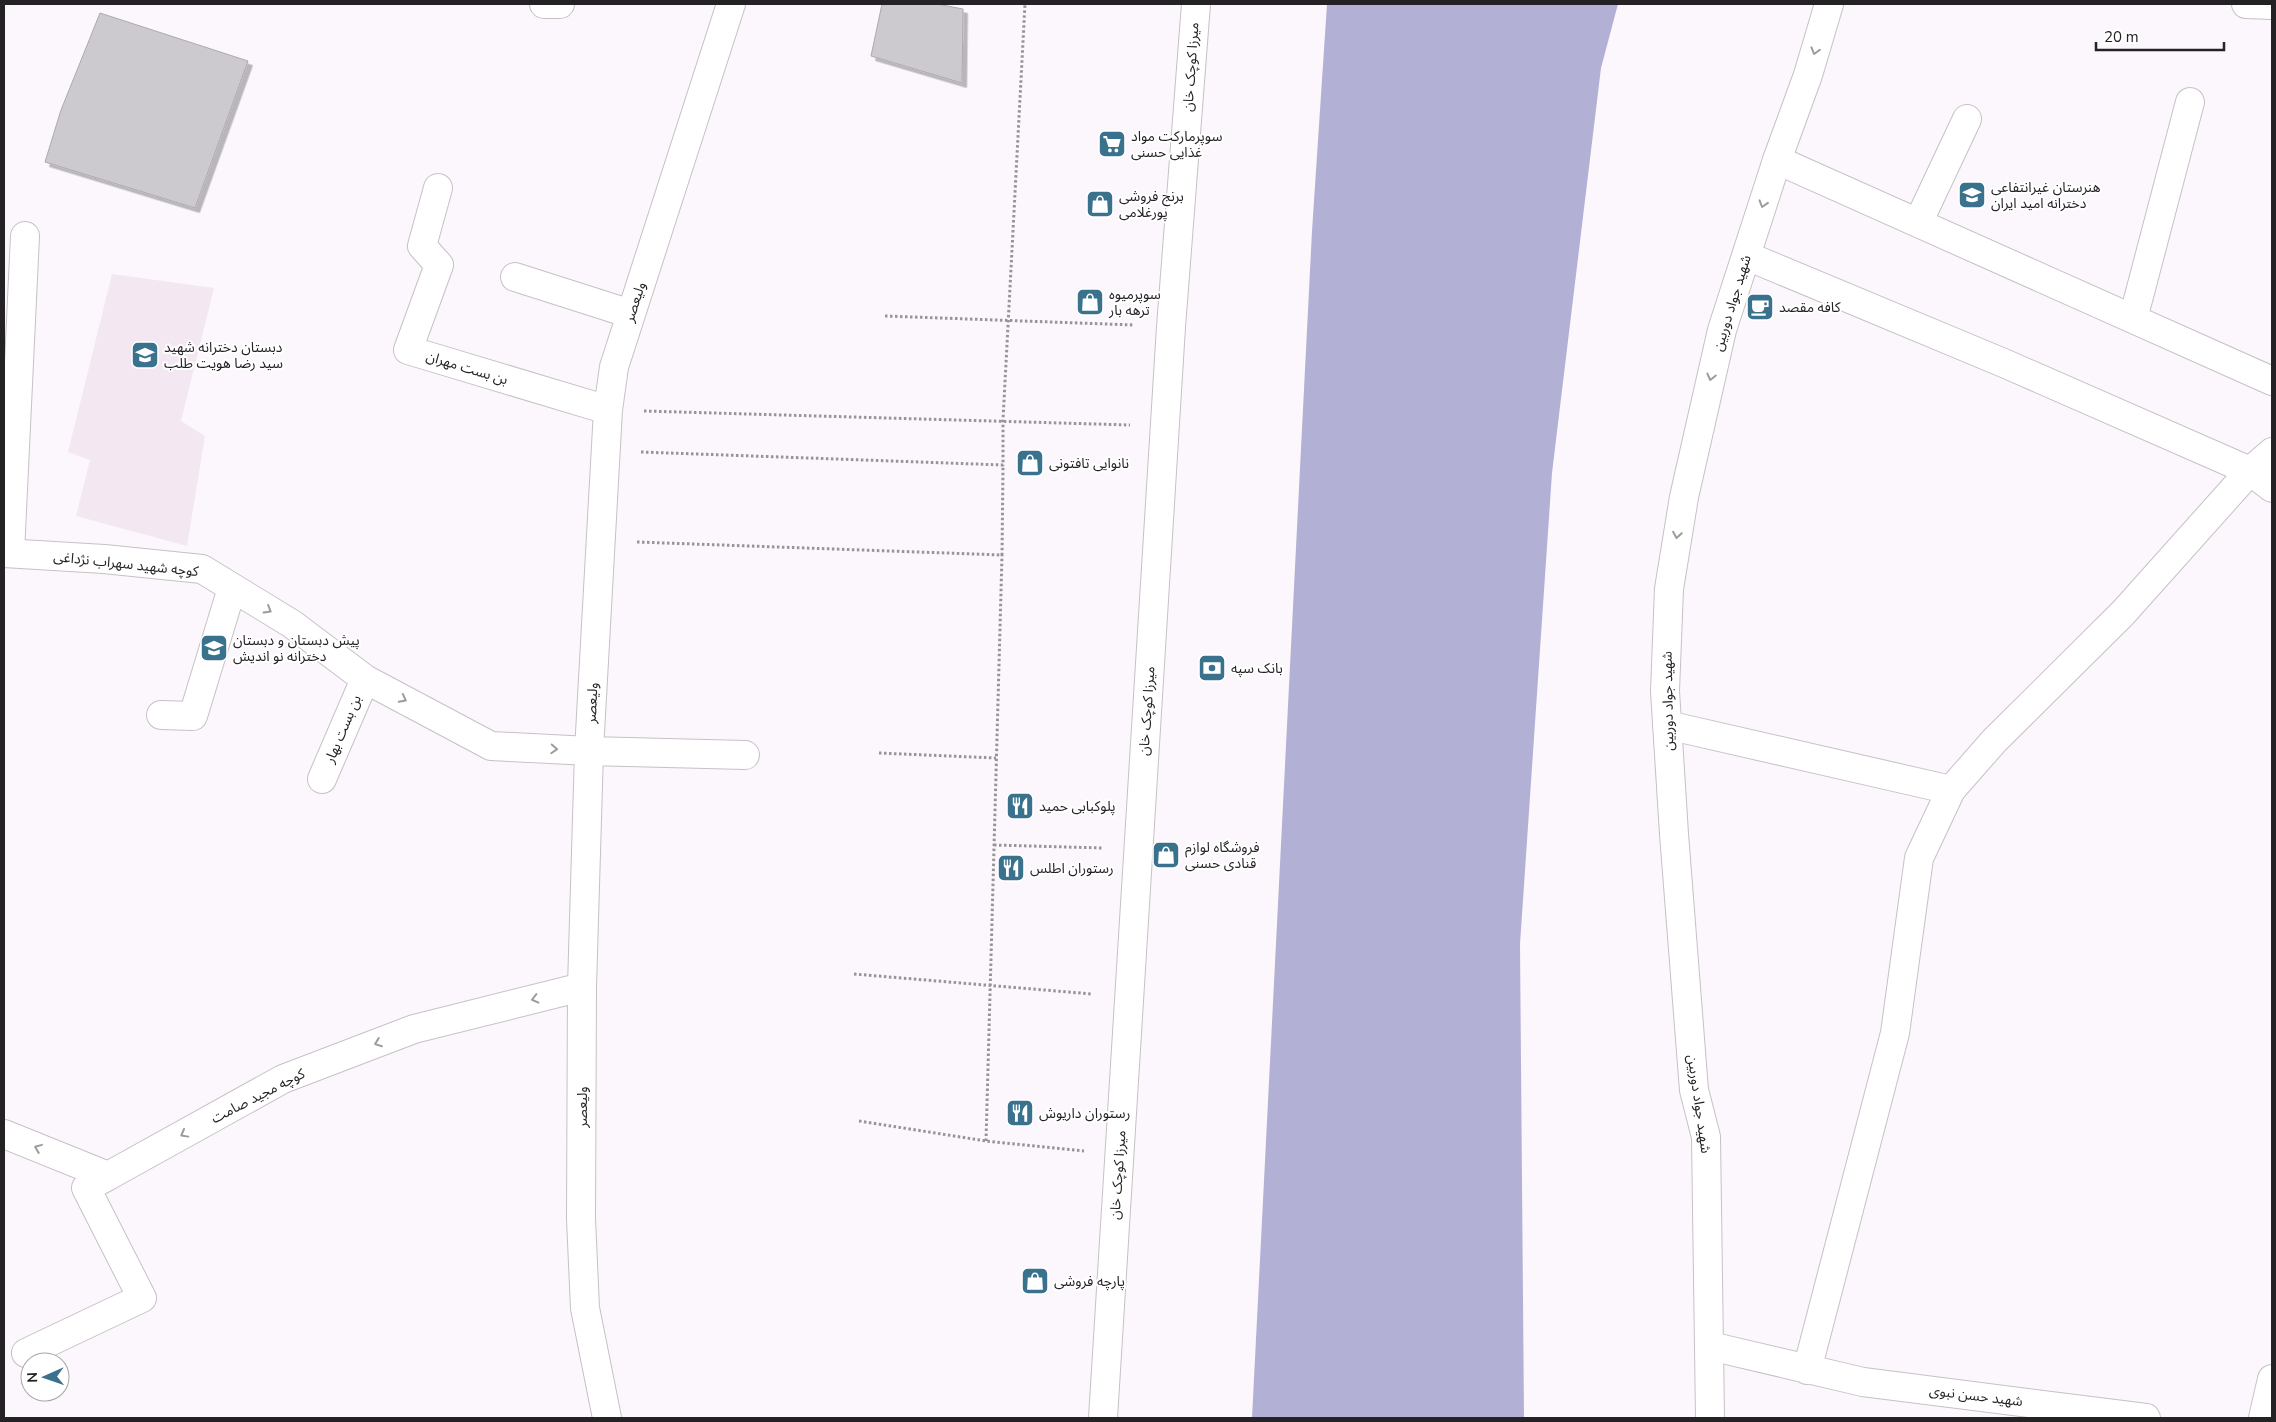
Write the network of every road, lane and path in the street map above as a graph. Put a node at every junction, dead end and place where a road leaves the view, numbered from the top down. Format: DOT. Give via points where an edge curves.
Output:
graph roads {
  1 [pos="544,4"];
  2 [pos="560,4"];
  3 [pos="731,4"];
  4 [pos="1025,4"];
  5 [pos="1196,4"];
  6 [pos="1829,4"];
  7 [pos="2246,4"];
  8 [pos="2272,6"];
  9 [pos="2190,102"];
  10 [pos="1967,119"];
  11 [pos="1777,160"];
  12 [pos="438,188"];
  13 [pos="1918,223"];
  14 [pos="25,236"];
  15 [pos="1747,256"];
  16 [pos="515,277"];
  17 [pos="631,314"];
  18 [pos="885,316"];
  19 [pos="2133,319"];
  20 [pos="1008,321"];
  21 [pos="1171,327"];
  22 [pos="2272,382"];
  23 [pos="608,410"];
  24 [pos="1003,420"];
  25 [pos="1164,426"];
  26 [pos="606,451"];
  27 [pos="2272,452"];
  28 [pos="1003,465"];
  29 [pos="2250,471"];
  30 [pos="2272,488"];
  31 [pos="600,541"];
  32 [pos="7,553"];
  33 [pos="1002,555"];
  34 [pos="232,588"];
  35 [pos="365,679"];
  36 [pos="161,715"];
  37 [pos="1667,724"];
  38 [pos="589,752"];
  39 [pos="879,753"];
  40 [pos="745,755"];
  41 [pos="996,758"];
  42 [pos="322,779"];
  43 [pos="1951,790"];
  44 [pos="994,845"];
  45 [pos="1138,849"];
  46 [pos="854,974"];
  47 [pos="990,984"];
  48 [pos="582,987"];
  49 [pos="1129,997"];
  50 [pos="859,1121"];
  51 [pos="4,1134"];
  52 [pos="986,1141"];
  53 [pos="1119,1155"];
  54 [pos="108,1176"];
  55 [pos="1710,1346"];
  56 [pos="30,1352"];
  57 [pos="1807,1370"];
  58 [pos="2272,1379"];
  59 [pos="607,1418"];
  60 [pos="1103,1418"];
  61 [pos="1710,1418"];
  62 [pos="2146,1418"];
  63 [pos="2263,1418"];
  1 -- 2 [label="street"];
  3 -- 17 [label="street, ولیعصر"];
  4 -- 20 [label="path"];
  5 -- 21 [label="street, میرزا کوچک خان"];
  6 -- 11 [label="street, شهید جواد دوربین, one-way" via="1808,75"];
  7 -- 8 [label="street"];
  9 -- 19 [label="street"];
  10 -- 13 [label="street"];
  11 -- 13 [label="street"];
  11 -- 15 [label="street, شهید جواد دوربین, one-way"];
  12 -- 23 [label="street, بن بست مهران" via="422,246 439,266 408,350"];
  13 -- 19 [label="street"];
  14 -- 32 [label="street"];
  15 -- 29 [label="street"];
  15 -- 37 [label="street, شهید جواد دوربین, one-way" via="1722,330 1682,506 1668,589"];
  16 -- 17 [label="street"];
  17 -- 23 [label="street, ولیعصر" via="614,367"];
  18 -- 20 [label="path"];
  19 -- 22 [label="street"];
  20 -- 21 [label="path"];
  20 -- 24 [label="path"];
  21 -- 25 [label="street, میرزا کوچک خان"];
  23 -- 24 [label="path"];
  23 -- 26 [label="street, ولیعصر"];
  24 -- 25 [label="path"];
  24 -- 28 [label="path"];
  25 -- 45 [label="street, میرزا کوچک خان"];
  26 -- 28 [label="path"];
  26 -- 31 [label="street, ولیعصر"];
  27 -- 29 [label="street"];
  28 -- 33 [label="path"];
  29 -- 30 [label="street"];
  29 -- 43 [label="street" via="2123,613 1994,741"];
  31 -- 33 [label="path"];
  31 -- 38 [label="street, ولیعصر"];
  32 -- 34 [label="street, کوچه شهید سهراب نژداغی" via="202,569"];
  33 -- 41 [label="path"];
  34 -- 35 [label="street, کوچه شهید سهراب نژداغی, one-way" via="292,624"];
  34 -- 36 [label="street" via="193,716"];
  35 -- 38 [label="street, کوچه شهید سهراب نژداغی, one-way" via="491,746"];
  35 -- 42 [label="street, بن بست بهار"];
  37 -- 43 [label="street"];
  37 -- 55 [label="street, شهید جواد دوربین" via="1694,1090 1706,1137"];
  38 -- 40 [label="street, کوچه شهید سهراب نژداغی"];
  38 -- 48 [label="street, ولیعصر"];
  39 -- 41 [label="path"];
  41 -- 44 [label="path"];
  43 -- 57 [label="street" via="1919,858 1895,1033"];
  44 -- 45 [label="path"];
  44 -- 47 [label="path"];
  45 -- 49 [label="street, میرزا کوچک خان"];
  46 -- 47 [label="path"];
  47 -- 49 [label="path"];
  47 -- 52 [label="path"];
  48 -- 54 [label="street, کوچه مجید صامت, one-way" via="414,1029 283,1080"];
  48 -- 59 [label="street, ولیعصر" via="585,1308"];
  49 -- 53 [label="street, میرزا کوچک خان"];
  50 -- 52 [label="path"];
  54 -- 51 [label="street, one-way"];
  52 -- 53 [label="path"];
  53 -- 60 [label="street, میرزا کوچک خان"];
  54 -- 56 [label="street, کوچه مجید صامت" via="86,1188 142,1298"];
  55 -- 57 [label="street, شهید حسن نبوی"];
  55 -- 61 [label="street, شهید جواد دوربین"];
  57 -- 62 [label="street, شهید حسن نبوی" via="1863,1382"];
  58 -- 63 [label="street"];
}
